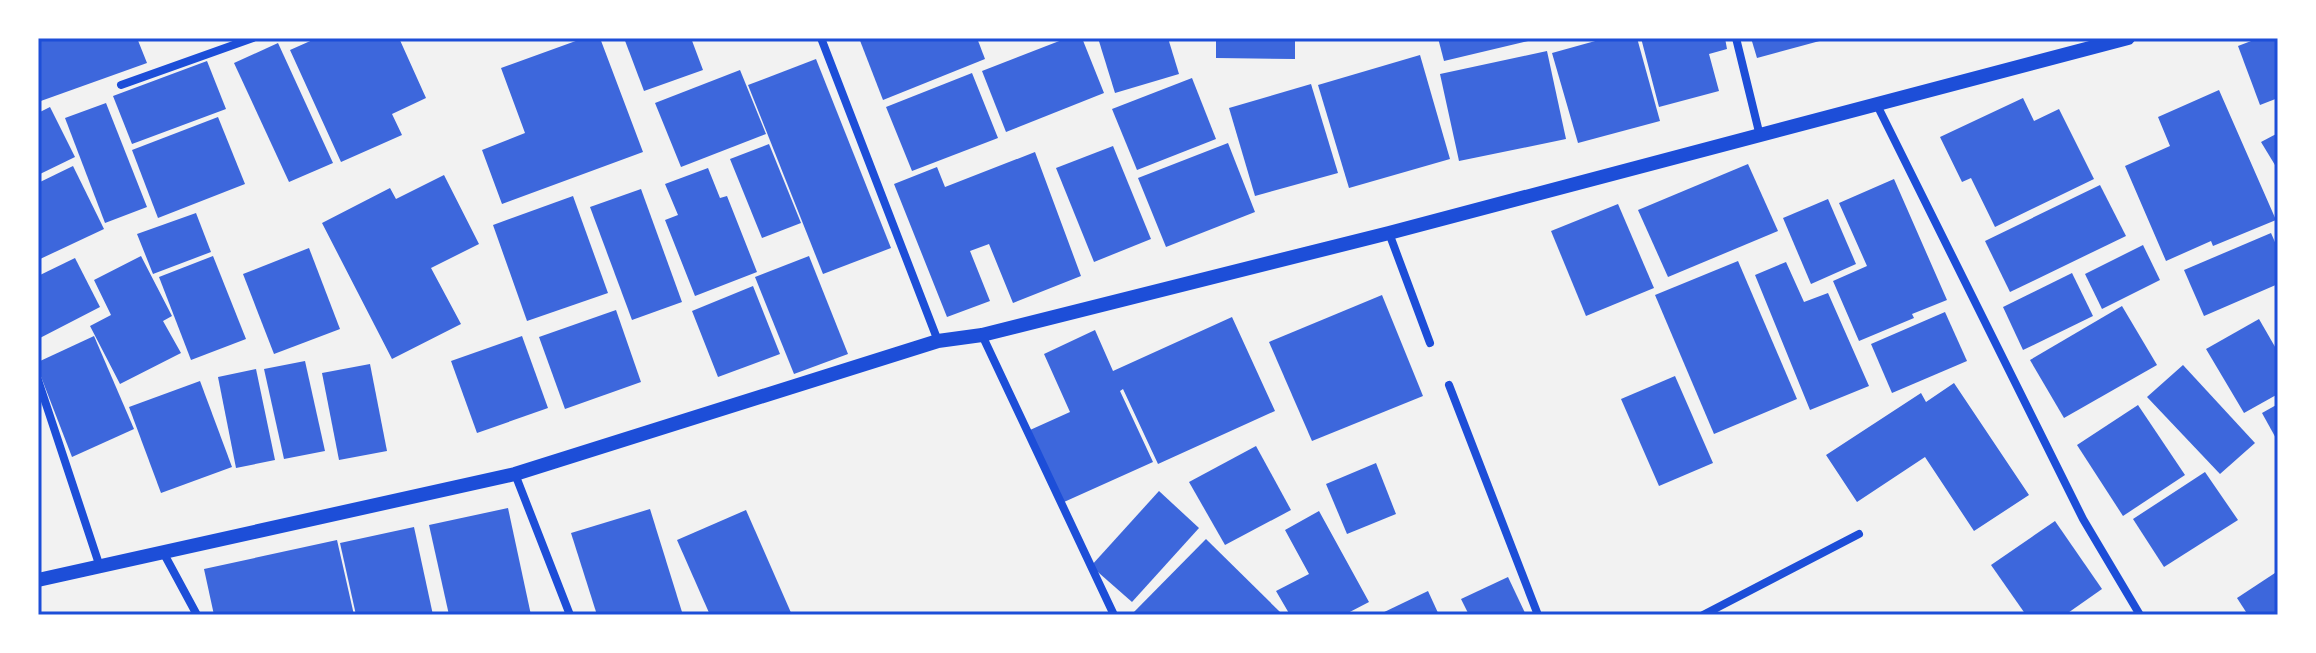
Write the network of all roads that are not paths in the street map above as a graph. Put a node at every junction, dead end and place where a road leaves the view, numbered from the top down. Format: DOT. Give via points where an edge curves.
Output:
graph roads {
  1 [pos="253,38"];
  2 [pos="821,38"];
  3 [pos="1736,38"];
  4 [pos="2128,38"];
  5 [pos="121,85"];
  6 [pos="1877,105"];
  7 [pos="1760,136"];
  8 [pos="1389,233"];
  9 [pos="982,335"];
  10 [pos="938,341"];
  11 [pos="1430,343"];
  12 [pos="38,380"];
  13 [pos="1449,385"];
  14 [pos="515,474"];
  15 [pos="1859,534"];
  16 [pos="163,552"];
  17 [pos="100,567"];
  18 [pos="38,580"];
  19 [pos="197,615"];
  20 [pos="570,615"];
  21 [pos="1114,615"];
  22 [pos="1538,615"];
  23 [pos="1703,615"];
  24 [pos="2140,615"];
  1 -- 5 [label="street"];
  2 -- 10 [label="street"];
  3 -- 7 [label="street"];
  4 -- 6 [label="street"];
  6 -- 7 [label="street"];
  6 -- 24 [label="street" via="2083,519"];
  7 -- 8 [label="street"];
  8 -- 9 [label="street"];
  8 -- 11 [label="street"];
  9 -- 10 [label="street"];
  9 -- 21 [label="street"];
  10 -- 14 [label="street"];
  12 -- 17 [label="street"];
  13 -- 22 [label="street"];
  14 -- 16 [label="street"];
  14 -- 20 [label="street"];
  15 -- 23 [label="street"];
  16 -- 17 [label="street"];
  16 -- 19 [label="street"];
  17 -- 18 [label="street"];
}
